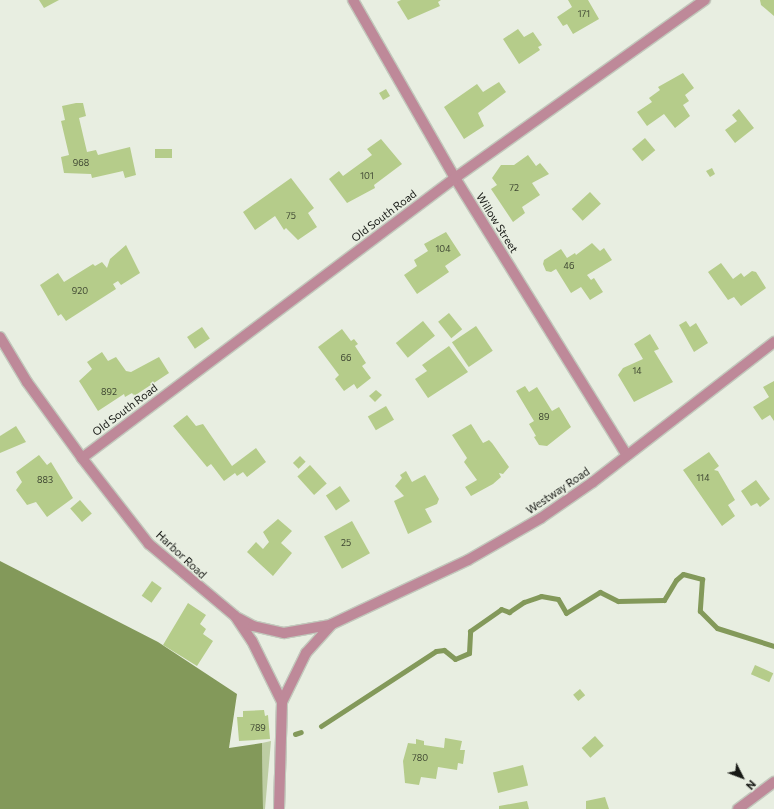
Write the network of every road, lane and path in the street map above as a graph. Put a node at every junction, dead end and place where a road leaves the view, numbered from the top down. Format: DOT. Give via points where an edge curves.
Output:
graph roads {
  1 [pos="353,0"];
  2 [pos="705,0"];
  3 [pos="455,178"];
  4 [pos="0,337"];
  5 [pos="774,342"];
  6 [pos="627,455"];
  7 [pos="82,458"];
  8 [pos="234,616"];
  9 [pos="332,624"];
  10 [pos="282,702"];
  11 [pos="774,782"];
  12 [pos="279,809"];
  13 [pos="738,809"];
  1 -- 3 [label="street, Willow Street"];
  2 -- 3 [label="street, Old South Road"];
  3 -- 6 [label="street, Willow Street"];
  3 -- 7 [label="street, Old South Road"];
  4 -- 7 [label="street, Harbor Road" via="27,382"];
  5 -- 6 [label="street, Westway Road"];
  6 -- 9 [label="street, Westway Road" via="541,518 468,560"];
  7 -- 8 [label="street, Harbor Road" via="150,544"];
  8 -- 9 [label="street, Westway Road" via="253,626 284,633"];
  8 -- 10 [label="street, Harbor Road" via="252,641"];
  9 -- 10 [label="street, Westway Road" via="306,653"];
  10 -- 12 [label="street, Harbor Road"];
  11 -- 13 [label="street"];
}
